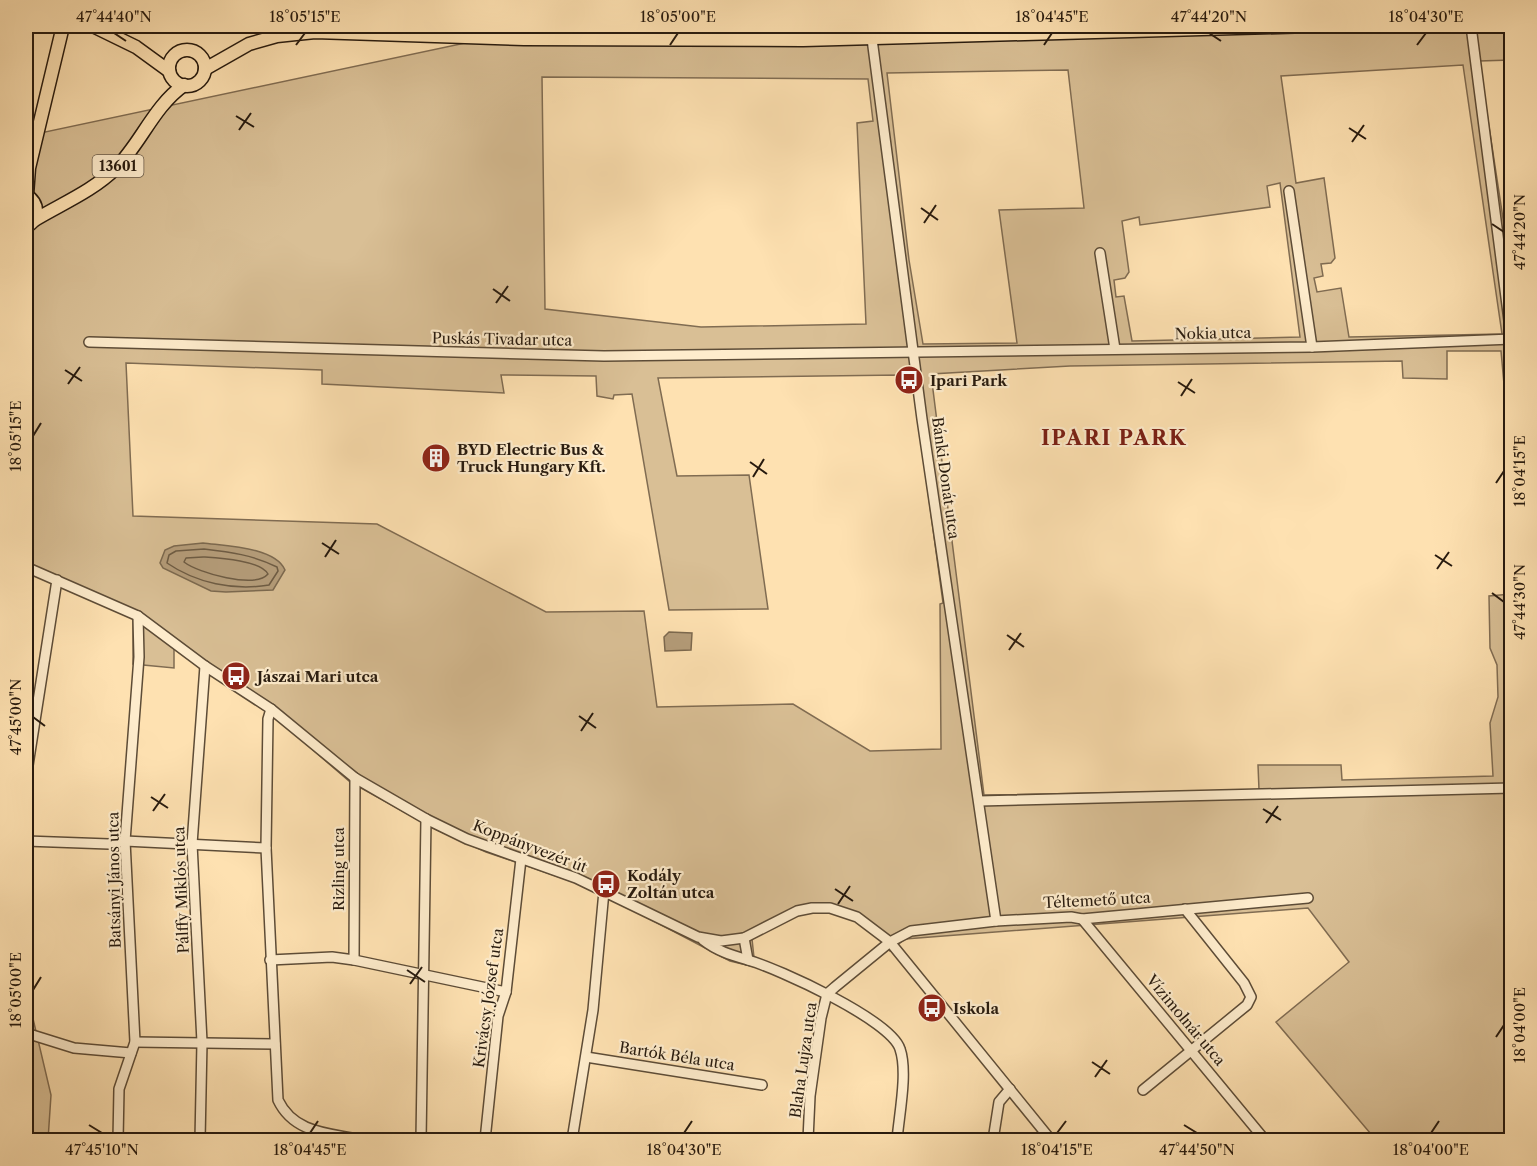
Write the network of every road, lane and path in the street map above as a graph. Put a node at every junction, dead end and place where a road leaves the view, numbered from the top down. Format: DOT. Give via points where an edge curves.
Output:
graph roads {
  1 [pos="63,26"];
  2 [pos="93,26"];
  3 [pos="519,26"];
  4 [pos="1311,26"];
  5 [pos="1471,26"];
  6 [pos="524,39"];
  7 [pos="872,39"];
  8 [pos="136,47"];
  9 [pos="234,50"];
  10 [pos="199,55"];
  11 [pos="173,56"];
  12 [pos="205,69"];
  13 [pos="170,73"];
  14 [pos="184,85"];
  15 [pos="156,114"];
  16 [pos="27,171"];
  17 [pos="1289,191"];
  18 [pos="29,198"];
  19 [pos="64,202"];
  20 [pos="29,224"];
  21 [pos="1100,253"];
  22 [pos="1511,339"];
  23 [pos="89,342"];
  24 [pos="1512,344"];
  25 [pos="1312,347"];
  26 [pos="1115,349"];
  27 [pos="915,352"];
  28 [pos="26,567"];
  29 [pos="57,580"];
  30 [pos="138,616"];
  31 [pos="205,666"];
  32 [pos="271,710"];
  33 [pos="355,777"];
  34 [pos="26,778"];
  35 [pos="1512,788"];
  36 [pos="979,801"];
  37 [pos="426,819"];
  38 [pos="26,841"];
  39 [pos="125,841"];
  40 [pos="192,844"];
  41 [pos="266,849"];
  42 [pos="520,859"];
  43 [pos="604,891"];
  44 [pos="1308,898"];
  45 [pos="1185,909"];
  46 [pos="1082,918"];
  47 [pos="996,921"];
  48 [pos="698,937"];
  49 [pos="744,938"];
  50 [pos="890,942"];
  51 [pos="270,960"];
  52 [pos="354,960"];
  53 [pos="748,960"];
  54 [pos="424,975"];
  55 [pos="506,992"];
  56 [pos="827,994"];
  57 [pos="26,1034"];
  58 [pos="135,1042"];
  59 [pos="202,1042"];
  60 [pos="275,1044"];
  61 [pos="1193,1051"];
  62 [pos="131,1053"];
  63 [pos="586,1057"];
  64 [pos="762,1084"];
  65 [pos="1010,1089"];
  66 [pos="1143,1090"];
  67 [pos="118,1140"];
  68 [pos="200,1140"];
  69 [pos="362,1140"];
  70 [pos="421,1140"];
  71 [pos="485,1140"];
  72 [pos="572,1140"];
  73 [pos="808,1140"];
  74 [pos="897,1140"];
  75 [pos="993,1140"];
  76 [pos="1051,1140"];
  77 [pos="1265,1140"];
  1 -- 16 [label="main road"];
  2 -- 8 [label="main road"];
  3 -- 6 [label="street"];
  4 -- 7 [label="main road"];
  5 -- 22 [label="street"];
  6 -- 7 [label="main road"];
  6 -- 9 [label="main road" via="315,32 277,36"];
  7 -- 27 [label="street, Bánki Donát utca"];
  8 -- 11 [label="main road"];
  8 -- 13 [label="main road"];
  9 -- 10 [label="main road"];
  9 -- 12 [label="main road"];
  10 -- 11 [label="main road" via="186,50"];
  10 -- 12 [label="main road"];
  11 -- 13 [label="main road"];
  12 -- 14 [label="main road" via="199,81"];
  13 -- 14 [label="main road"];
  13 -- 15 [label="main road, 13601"];
  14 -- 15 [label="main road, 13601"];
  15 -- 19 [label="main road, 13601" via="116,168"];
  16 -- 18 [label="main road"];
  17 -- 25 [label="street"];
  18 -- 19 [label="main road, 13601"];
  18 -- 20 [label="main road"];
  19 -- 20 [label="main road, 13601"];
  21 -- 26 [label="street"];
  22 -- 24 [label="street"];
  22 -- 25 [label="street, Nokia utca"];
  23 -- 27 [label="street, Puskás Tivadar utca" via="604,356"];
  25 -- 26 [label="street, Nokia utca"];
  26 -- 27 [label="street, Nokia utca"];
  27 -- 36 [label="street, Bánki Donát utca"];
  28 -- 29 [label="street, Koppányvezér út"];
  29 -- 30 [label="street, Koppányvezér út"];
  29 -- 34 [label="street"];
  30 -- 31 [label="street, Koppányvezér út"];
  30 -- 39 [label="street, Batsányi János utca" via="139,657"];
  31 -- 32 [label="street, Koppányvezér út"];
  31 -- 40 [label="street, Pálffy Miklós utca"];
  32 -- 33 [label="street, Koppányvezér út"];
  32 -- 41 [label="street"];
  33 -- 37 [label="street, Koppányvezér út"];
  33 -- 52 [label="street, Rizling utca"];
  35 -- 36 [label="street"];
  36 -- 47 [label="street, Bánki Donát utca"];
  37 -- 42 [label="street, Koppányvezér út"];
  37 -- 54 [label="street"];
  38 -- 39 [label="street"];
  39 -- 40 [label="street"];
  39 -- 58 [label="street, Batsányi János utca"];
  40 -- 41 [label="street"];
  40 -- 59 [label="street, Pálffy Miklós utca"];
  41 -- 51 [label="street"];
  42 -- 43 [label="street, Koppányvezér út"];
  42 -- 55 [label="street, Krivácsy József utca"];
  43 -- 48 [label="street, Koppányvezér út"];
  43 -- 63 [label="street"];
  44 -- 45 [label="street, Téltemető utca"];
  45 -- 46 [label="street, Téltemető utca"];
  45 -- 61 [label="street" via="1251,997 1247,1005"];
  46 -- 47 [label="street, Téltemető utca"];
  46 -- 61 [label="street, Vízimolnár utca"];
  47 -- 50 [label="street, Téltemető utca" via="919,929"];
  48 -- 49 [label="street, Koppányvezér út"];
  48 -- 53 [label="street" via="714,949"];
  49 -- 50 [label="street, Koppányvezér út" via="797,911 830,908 857,917"];
  49 -- 53 [label="street"];
  50 -- 56 [label="street, Blaha Lujza utca"];
  50 -- 65 [label="street, Koppányvezér út"];
  51 -- 52 [label="street"];
  51 -- 60 [label="street"];
  52 -- 54 [label="street"];
  53 -- 56 [label="street"];
  54 -- 55 [label="street"];
  54 -- 70 [label="street"];
  55 -- 71 [label="street, Krivácsy József utca" via="498,1016"];
  56 -- 73 [label="street, Blaha Lujza utca" via="810,1096"];
  56 -- 74 [label="street" via="877,1023 898,1043 902,1064"];
  57 -- 62 [label="street" via="74,1048"];
  58 -- 59 [label="street"];
  58 -- 62 [label="street, Batsányi János utca"];
  59 -- 60 [label="street"];
  59 -- 68 [label="street, Pálffy Miklós utca"];
  60 -- 69 [label="street" via="278,1100 285,1116 305,1128"];
  61 -- 66 [label="street"];
  61 -- 77 [label="street, Vízimolnár utca"];
  62 -- 67 [label="street, Batsányi János utca" via="119,1089"];
  63 -- 64 [label="street, Bartók Béla utca"];
  63 -- 72 [label="street"];
  65 -- 75 [label="street" via="999,1102"];
  65 -- 76 [label="street, Koppányvezér út"];
}
